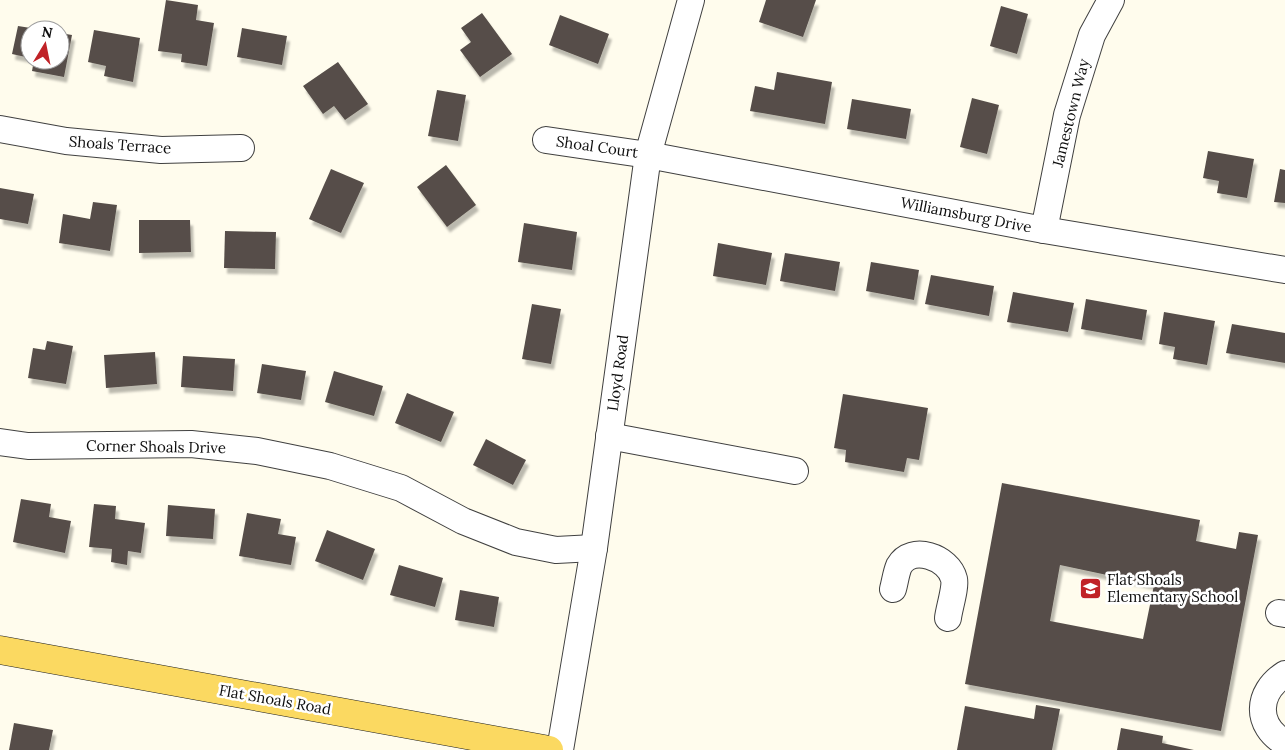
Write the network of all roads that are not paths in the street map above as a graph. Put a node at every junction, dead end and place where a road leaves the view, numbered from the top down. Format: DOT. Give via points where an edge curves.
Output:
graph roads {
  1 [pos="691,0"];
  2 [pos="1111,0"];
  3 [pos="0,129"];
  4 [pos="546,140"];
  5 [pos="242,148"];
  6 [pos="648,155"];
  7 [pos="1044,230"];
  8 [pos="1285,270"];
  9 [pos="609,436"];
  10 [pos="0,442"];
  11 [pos="795,471"];
  12 [pos="594,548"];
  13 [pos="893,589"];
  14 [pos="948,618"];
  15 [pos="0,650"];
  16 [pos="1285,674"];
  17 [pos="1285,743"];
  18 [pos="549,750"];
  19 [pos="560,750"];
  1 -- 6 [label="street, Lloyd Road"];
  2 -- 7 [label="street, Jamestown Way" via="1092,35 1068,115"];
  3 -- 5 [label="street, Shoals Terrace" via="66,141 161,150"];
  4 -- 6 [label="street, Shoal Court"];
  6 -- 7 [label="street, Williamsburg Drive"];
  6 -- 9 [label="street, Lloyd Road"];
  7 -- 8 [label="street, Williamsburg Drive"];
  9 -- 11 [label="street"];
  9 -- 12 [label="street, Lloyd Road"];
  10 -- 12 [label="street, Corner Shoals Drive" via="28,446 191,444 257,451 330,466 400,488 462,521 516,542 556,550"];
  12 -- 19 [label="street, Lloyd Road"];
  13 -- 14 [label="street" via="900,565 913,555 930,555 947,565 955,580"];
  15 -- 18 [label="main road, Flat Shoals Road"];
  16 -- 17 [label="street" via="1276,680 1263,701 1267,726"];
}
